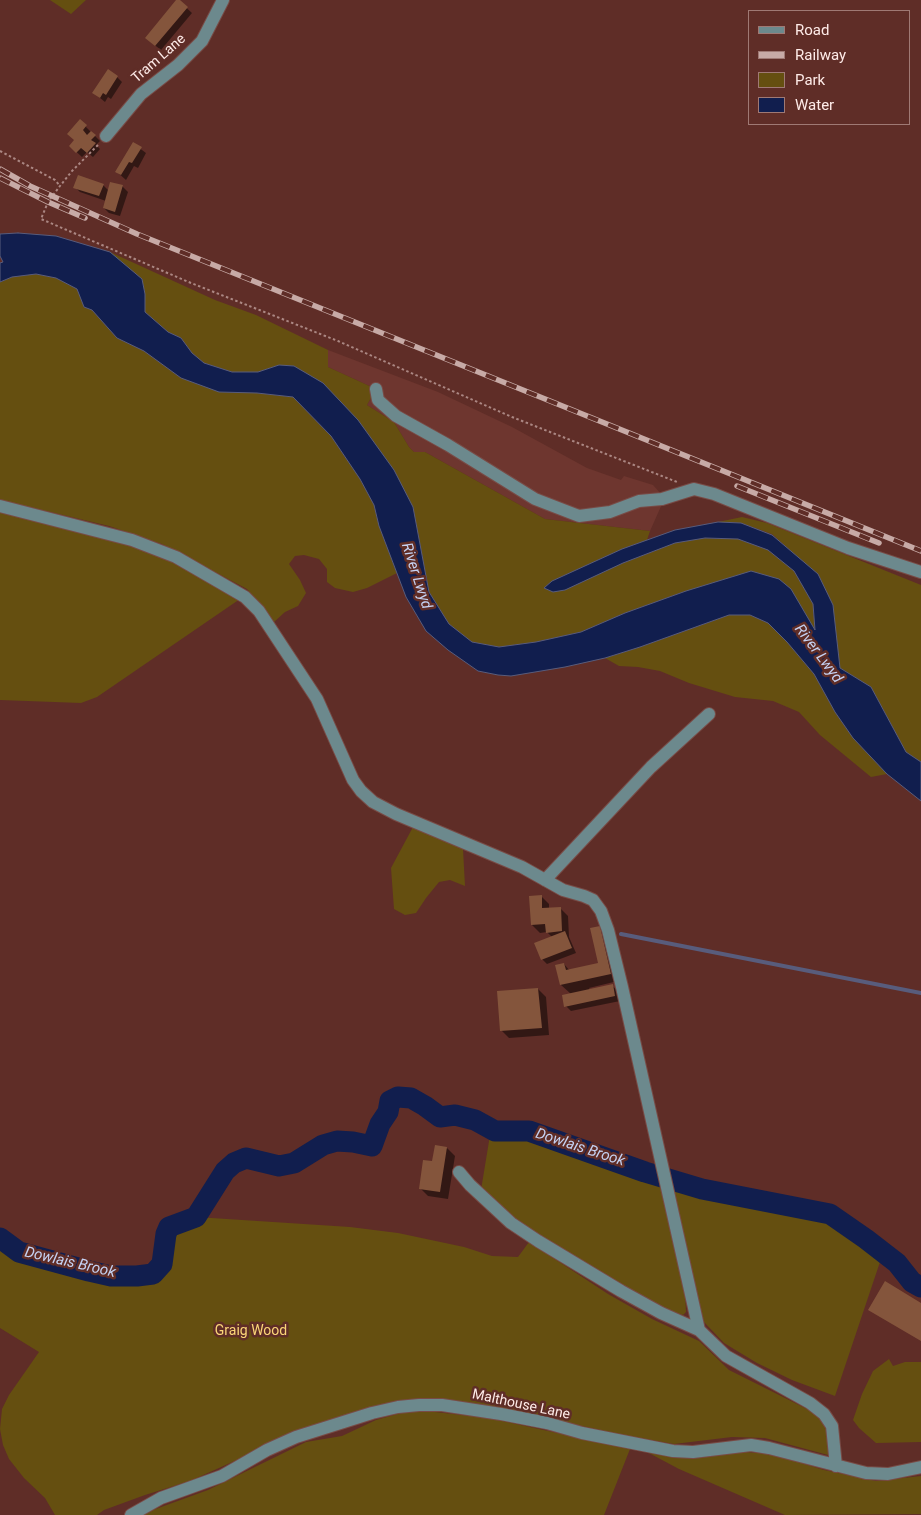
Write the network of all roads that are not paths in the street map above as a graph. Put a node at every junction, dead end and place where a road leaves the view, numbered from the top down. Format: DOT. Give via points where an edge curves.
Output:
graph roads {
  1 [pos="223,0"];
  2 [pos="106,136"];
  3 [pos="376,389"];
  4 [pos="0,506"];
  5 [pos="921,572"];
  6 [pos="710,714"];
  7 [pos="545,880"];
  8 [pos="459,1172"];
  9 [pos="699,1330"];
  10 [pos="836,1466"];
  11 [pos="921,1467"];
  12 [pos="130,1515"];
  1 -- 2 [label="street, Tram Lane" via="202,41 178,65 140,94"];
  3 -- 5 [label="street" via="378,400 396,416 448,444 535,499 579,516 610,512 639,501 662,499 694,489 848,548"];
  4 -- 7 [label="street" via="132,540 176,557 245,597 259,611 317,699 361,791 373,802 396,814 522,867"];
  6 -- 7 [label="street" via="651,766"];
  7 -- 9 [label="street" via="593,900 608,930"];
  8 -- 9 [label="street" via="512,1222 538,1241 621,1291"];
  9 -- 10 [label="street" via="726,1356 824,1414 832,1426"];
  10 -- 11 [label="street, Malthouse Lane" via="888,1474"];
  10 -- 12 [label="street, Malthouse Lane" via="751,1445 693,1452 673,1451 501,1414 442,1405 419,1405 372,1413 296,1437 222,1476 160,1498"];
}
